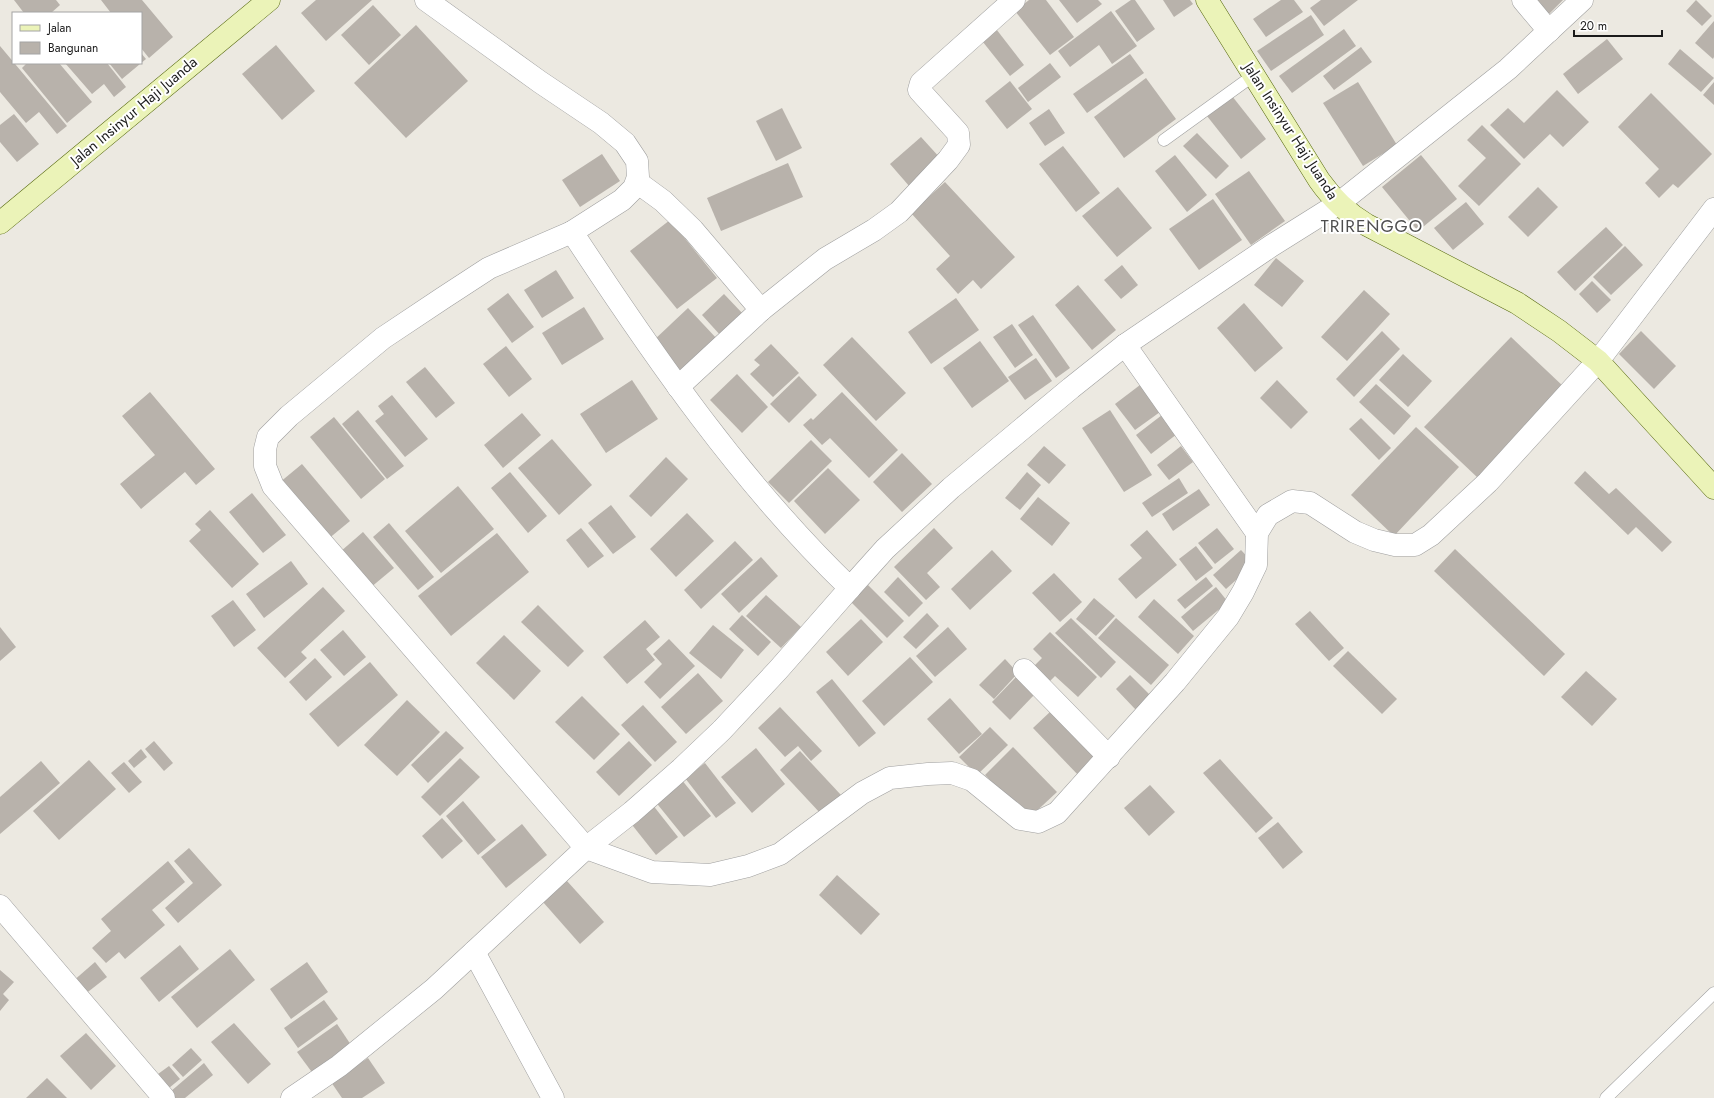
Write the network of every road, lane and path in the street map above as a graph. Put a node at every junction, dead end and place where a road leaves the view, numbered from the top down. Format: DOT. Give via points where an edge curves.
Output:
graph roads {
  1 [pos="269,0"];
  2 [pos="426,0"];
  3 [pos="1014,0"];
  4 [pos="1207,0"];
  5 [pos="1523,0"];
  6 [pos="1582,0"];
  7 [pos="1549,31"];
  8 [pos="1254,75"];
  9 [pos="1164,140"];
  10 [pos="637,182"];
  11 [pos="1338,204"];
  12 [pos="1714,209"];
  13 [pos="0,223"];
  14 [pos="572,232"];
  15 [pos="761,310"];
  16 [pos="1125,345"];
  17 [pos="1598,361"];
  18 [pos="678,387"];
  19 [pos="1714,488"];
  20 [pos="1257,533"];
  21 [pos="850,588"];
  22 [pos="1024,670"];
  23 [pos="1109,757"];
  24 [pos="586,848"];
  25 [pos="0,906"];
  26 [pos="474,952"];
  27 [pos="1714,993"];
  28 [pos="164,1098"];
  29 [pos="292,1098"];
  30 [pos="552,1098"];
  31 [pos="1606,1098"];
  1 -- 13 [label="main road, Jalan Insinyur Haji Juanda"];
  2 -- 10 [label="street" via="601,123 625,143 637,161"];
  3 -- 15 [label="street" via="921,83 919,90 958,134 959,145 948,160 899,212 825,259"];
  4 -- 8 [label="main road, Jalan Insinyur Haji Juanda"];
  5 -- 7 [label="street"];
  6 -- 7 [label="street"];
  7 -- 11 [label="street" via="1508,69"];
  8 -- 9 [label="lane"];
  8 -- 11 [label="main road, Jalan Insinyur Haji Juanda"];
  10 -- 14 [label="street" via="622,200"];
  10 -- 15 [label="street" via="663,201 693,230"];
  11 -- 16 [label="street"];
  11 -- 17 [label="main road, Jalan Insinyur Haji Juanda" via="1368,225 1517,303"];
  12 -- 17 [label="street"];
  14 -- 18 [label="street"];
  14 -- 24 [label="street" via="489,268 383,338 289,416 268,437 265,466 273,486"];
  15 -- 18 [label="street"];
  16 -- 20 [label="street"];
  16 -- 21 [label="street" via="951,488 885,549"];
  17 -- 19 [label="main road, Jalan Insinyur Haji Juanda"];
  17 -- 20 [label="street" via="1488,482 1432,535 1415,545 1395,545 1374,540 1354,532 1310,503 1292,501 1268,516"];
  18 -- 21 [label="street" via="723,447 776,510"];
  20 -- 23 [label="street" via="1256,564 1228,617"];
  21 -- 24 [label="street" via="722,730 637,808"];
  22 -- 23 [label="street"];
  23 -- 24 [label="street" via="1057,814 1038,822 1020,819 972,780 952,773 928,774 890,778 862,793 780,854 748,866 710,875 652,872"];
  24 -- 26 [label="street"];
  25 -- 28 [label="street"];
  26 -- 29 [label="street" via="434,989 339,1066"];
  26 -- 30 [label="street"];
  27 -- 31 [label="lane"];
}
